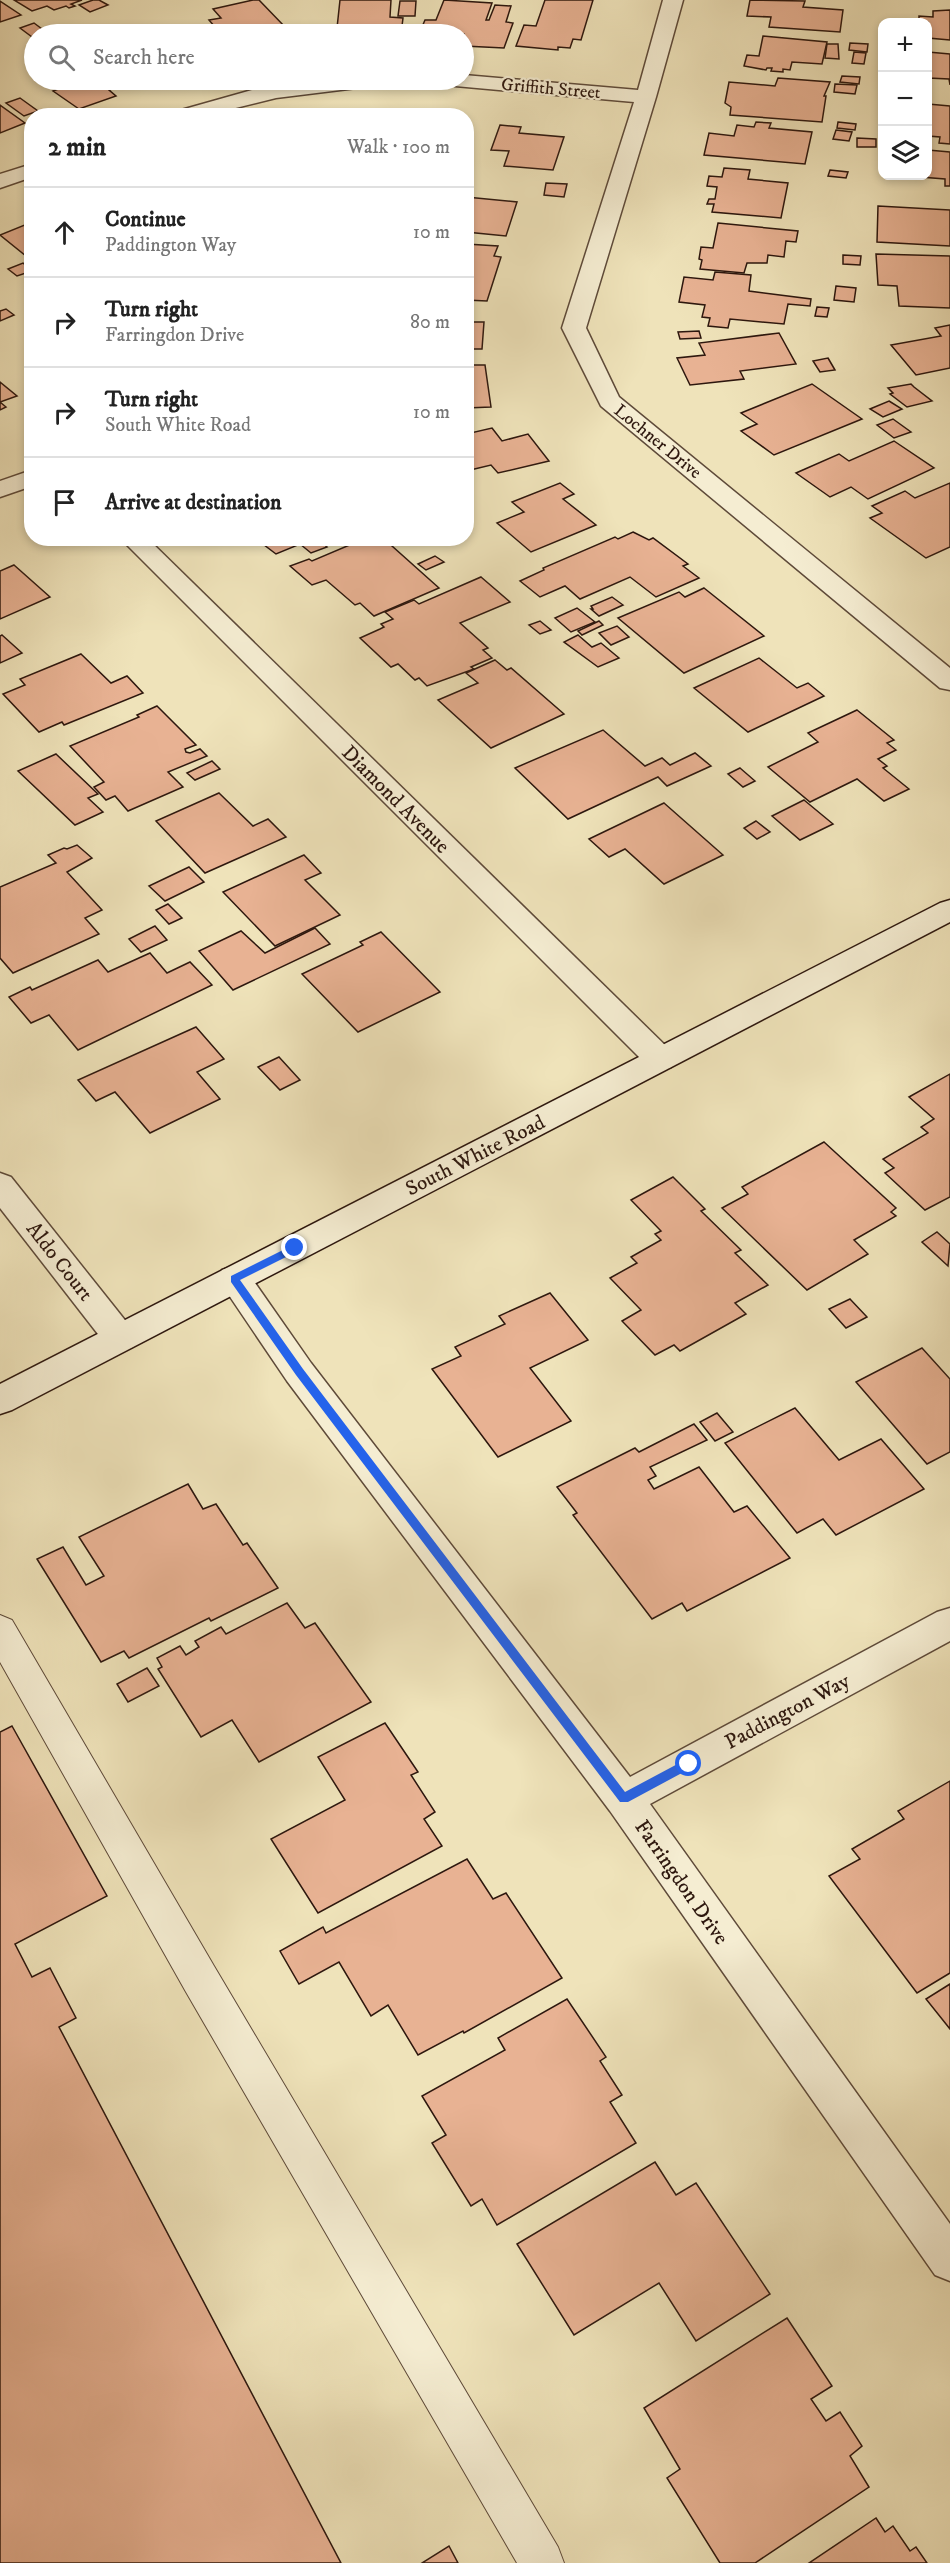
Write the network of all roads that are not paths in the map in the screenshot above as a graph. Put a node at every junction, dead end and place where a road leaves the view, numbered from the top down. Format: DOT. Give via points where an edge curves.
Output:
graph roads {
  1 [pos="673,0"];
  2 [pos="474,82"];
  3 [pos="281,90"];
  4 [pos="646,97"];
  5 [pos="208,108"];
  6 [pos="24,173"];
  7 [pos="0,181"];
  8 [pos="24,480"];
  9 [pos="0,490"];
  10 [pos="140,546"];
  11 [pos="950,682"];
  12 [pos="950,910"];
  13 [pos="660,1059"];
  14 [pos="0,1185"];
  15 [pos="234,1279"];
  16 [pos="120,1338"];
  17 [pos="0,1400"];
  18 [pos="950,1623"];
  19 [pos="3,1644"];
  20 [pos="624,1799"];
  21 [pos="950,2260"];
  22 [pos="542,2563"];
  1 -- 4 [label="street, Lochner Drive"];
  2 -- 4 [label="street, Griffith Street"];
  3 -- 5 [label="street"];
  4 -- 11 [label="street, Lochner Drive" via="574,328 609,401"];
  6 -- 7 [label="street"];
  8 -- 9 [label="street"];
  10 -- 13 [label="street, Diamond Avenue"];
  12 -- 13 [label="street, South White Road"];
  13 -- 15 [label="street, South White Road"];
  14 -- 16 [label="street, Aldo Court"];
  15 -- 16 [label="street, South White Road"];
  15 -- 20 [label="street, Farringdon Drive" via="299,1372"];
  16 -- 17 [label="street, South White Road"];
  18 -- 20 [label="street, Paddington Way"];
  19 -- 22 [label="lane"];
  20 -- 21 [label="street, Farringdon Drive"];
}
